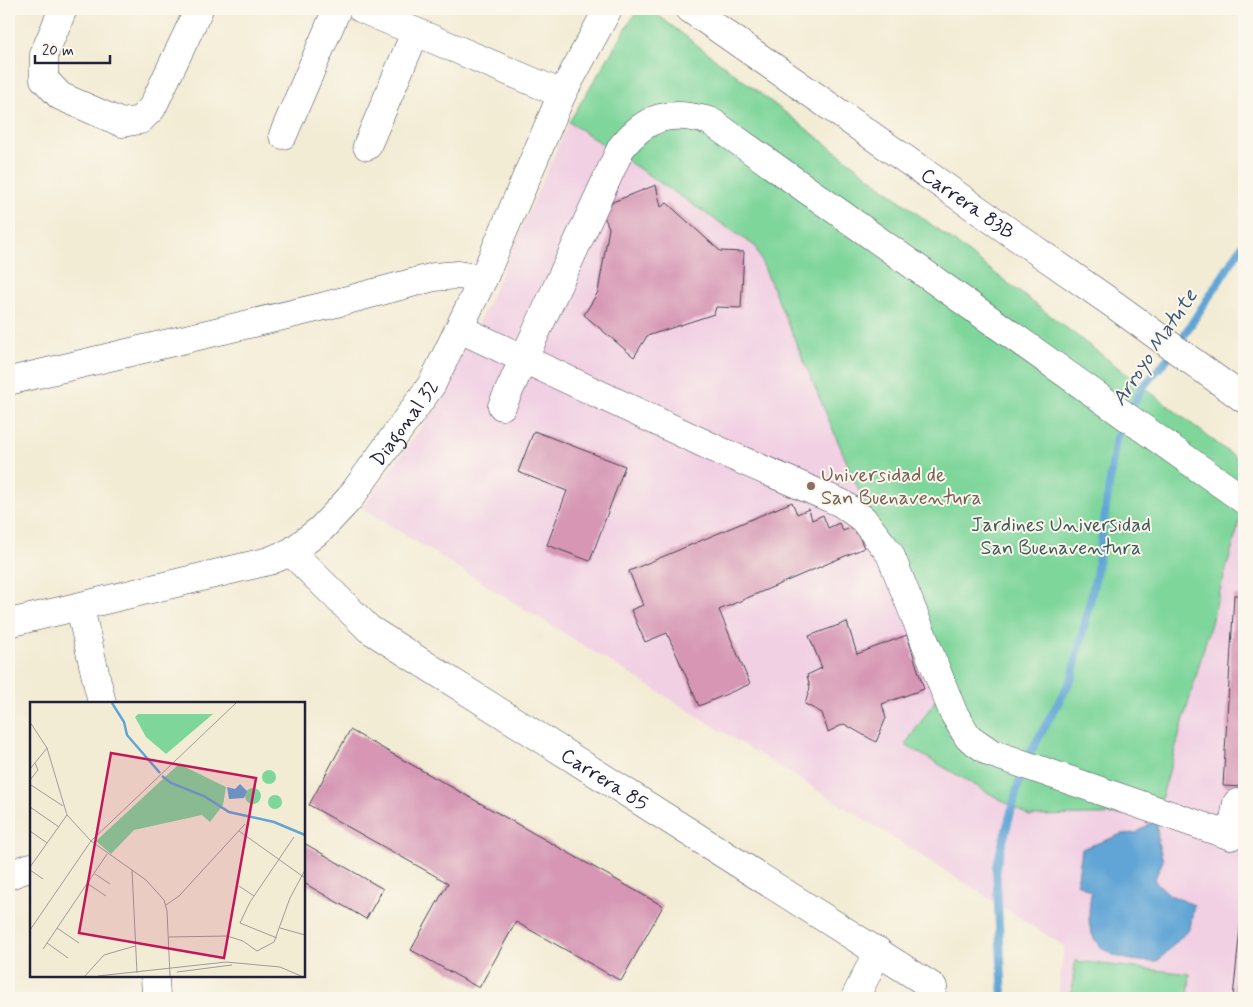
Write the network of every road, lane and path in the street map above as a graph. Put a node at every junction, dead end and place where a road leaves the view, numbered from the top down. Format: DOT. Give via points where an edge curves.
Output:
graph roads {
  1 [pos="63,9"];
  2 [pos="199,9"];
  3 [pos="337,9"];
  4 [pos="362,9"];
  5 [pos="608,9"];
  6 [pos="690,9"];
  7 [pos="415,33"];
  8 [pos="562,94"];
  9 [pos="282,135"];
  10 [pos="367,146"];
  11 [pos="483,279"];
  12 [pos="460,329"];
  13 [pos="524,359"];
  14 [pos="9,381"];
  15 [pos="1240,396"];
  16 [pos="502,406"];
  17 [pos="1244,500"];
  18 [pos="291,552"];
  19 [pos="80,608"];
  20 [pos="9,623"];
  21 [pos="102,702"];
  22 [pos="1244,804"];
  23 [pos="30,867"];
  24 [pos="9,875"];
  25 [pos="878,951"];
  26 [pos="155,977"];
  27 [pos="933,987"];
  28 [pos="156,998"];
  29 [pos="855,998"];
  1 -- 2 [label="street" via="44,54 44,79 60,96 122,124 140,120 152,108"];
  3 -- 9 [label="street"];
  4 -- 7 [label="street"];
  5 -- 8 [label="street, Diagonal 32"];
  6 -- 15 [label="street, Carrera 83B"];
  7 -- 8 [label="street"];
  7 -- 10 [label="street"];
  8 -- 11 [label="street, Diagonal 32"];
  11 -- 12 [label="street, Diagonal 32"];
  11 -- 14 [label="street" via="458,275 434,277"];
  12 -- 13 [label="street"];
  12 -- 18 [label="street, Diagonal 32" via="432,384 350,498 322,529"];
  13 -- 16 [label="street"];
  13 -- 17 [label="street" via="620,148 633,132 658,118 686,115 710,122"];
  13 -- 22 [label="street" via="718,450 841,503 863,519 890,554 953,712 968,737 991,753 1231,836 1237,803"];
  18 -- 19 [label="street, Diagonal 32" via="251,566"];
  18 -- 25 [label="street, Carrera 85" via="369,629"];
  19 -- 20 [label="street, Diagonal 32"];
  19 -- 21 [label="street"];
  23 -- 24 [label="street"];
  25 -- 27 [label="street, Carrera 85"];
  25 -- 29 [label="street"];
  26 -- 28 [label="street"];
}
